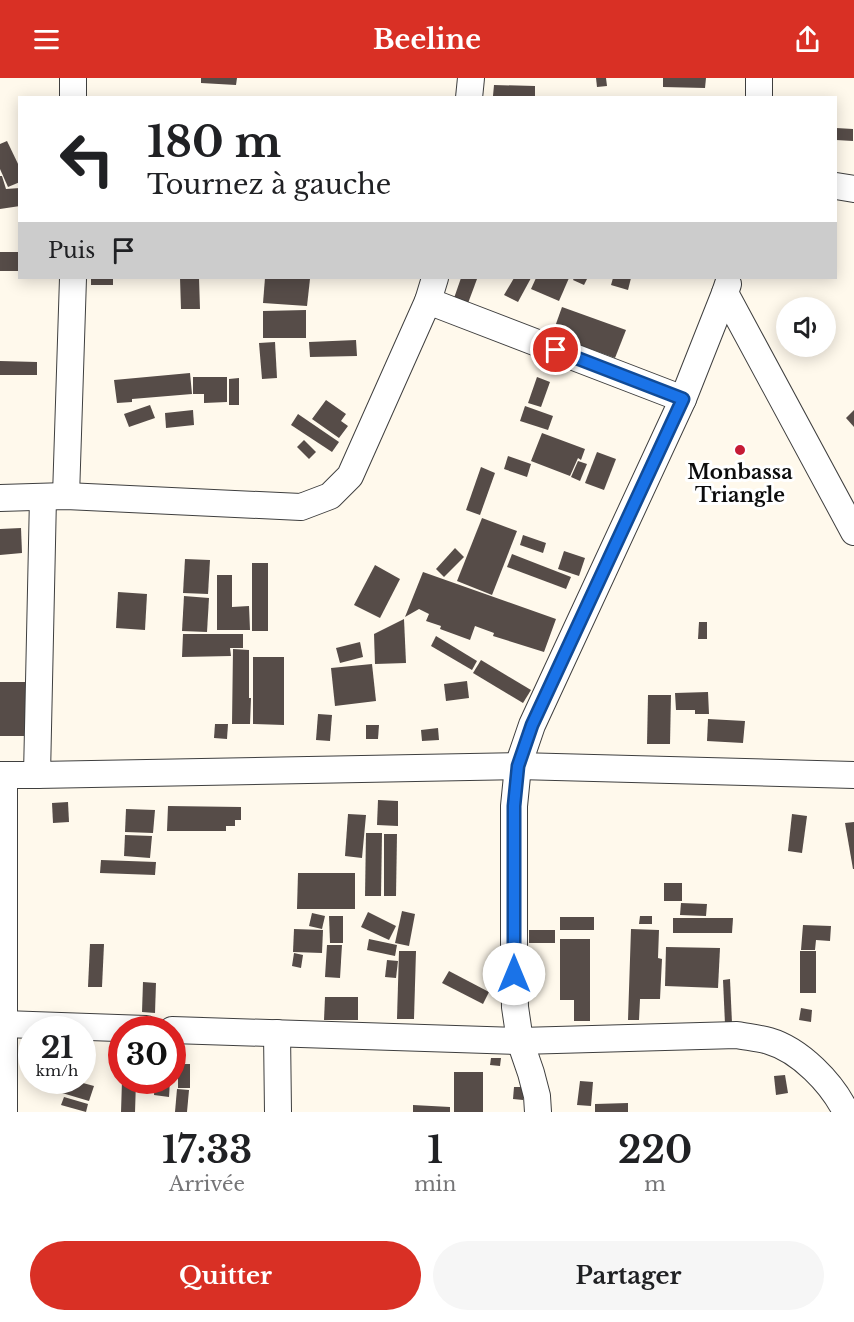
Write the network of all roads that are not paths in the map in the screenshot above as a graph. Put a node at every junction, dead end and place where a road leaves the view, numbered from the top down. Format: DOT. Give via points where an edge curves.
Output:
graph roads {
  1 [pos="73,78"];
  2 [pos="471,78"];
  3 [pos="759,78"];
  4 [pos="73,96"];
  5 [pos="469,96"];
  6 [pos="759,96"];
  7 [pos="837,186"];
  8 [pos="854,189"];
  9 [pos="73,279"];
  10 [pos="728,285"];
  11 [pos="432,289"];
  12 [pos="683,399"];
  13 [pos="54,497"];
  14 [pos="0,498"];
  15 [pos="854,532"];
  16 [pos="518,766"];
  17 [pos="2,775"];
  18 [pos="37,775"];
  19 [pos="854,775"];
  20 [pos="4,1024"];
  21 [pos="108,1028"];
  22 [pos="186,1031"];
  23 [pos="277,1034"];
  24 [pos="520,1041"];
  25 [pos="4,1112"];
  26 [pos="278,1112"];
  27 [pos="538,1112"];
  28 [pos="846,1112"];
  1 -- 4 [label="street"];
  2 -- 5 [label="street"];
  3 -- 6 [label="street"];
  7 -- 8 [label="street"];
  9 -- 13 [label="street"];
  10 -- 12 [label="street"];
  10 -- 15 [label="street"];
  11 -- 12 [label="street"];
  11 -- 13 [label="street" via="350,476 330,496 301,507"];
  12 -- 16 [label="street" via="532,725"];
  13 -- 14 [label="street"];
  13 -- 18 [label="street"];
  16 -- 18 [label="street"];
  16 -- 19 [label="street"];
  16 -- 24 [label="street" via="514,806 514,957"];
  17 -- 18 [label="street"];
  17 -- 20 [label="street"];
  20 -- 21 [label="street"];
  20 -- 25 [label="street"];
  22 -- 23 [label="street"];
  23 -- 24 [label="street"];
  23 -- 26 [label="street"];
  24 -- 27 [label="street"];
  24 -- 28 [label="street" via="737,1035 769,1041 796,1054 822,1078"];
}
